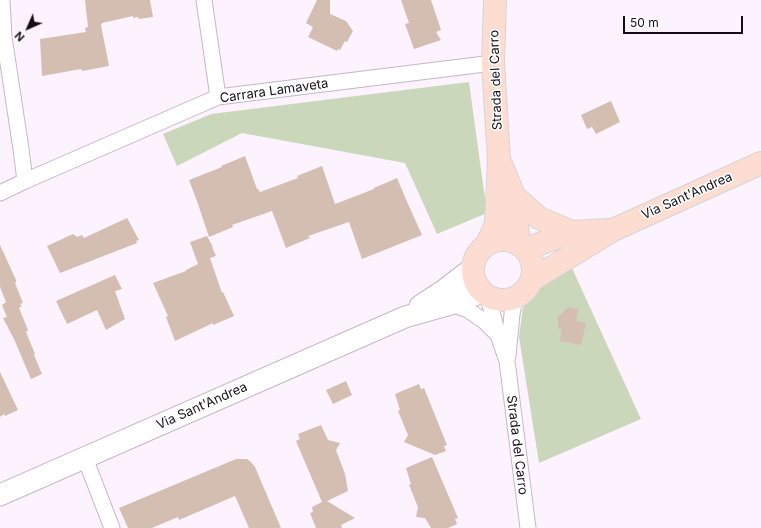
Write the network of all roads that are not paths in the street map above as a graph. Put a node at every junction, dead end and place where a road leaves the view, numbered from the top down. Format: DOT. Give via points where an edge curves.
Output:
graph roads {
  1 [pos="2,0"];
  2 [pos="204,0"];
  3 [pos="495,0"];
  4 [pos="494,62"];
  5 [pos="218,97"];
  6 [pos="499,160"];
  7 [pos="761,163"];
  8 [pos="25,181"];
  9 [pos="0,193"];
  10 [pos="514,196"];
  11 [pos="613,230"];
  12 [pos="572,232"];
  13 [pos="487,244"];
  14 [pos="522,246"];
  15 [pos="473,268"];
  16 [pos="533,279"];
  17 [pos="485,294"];
  18 [pos="515,299"];
  19 [pos="451,304"];
  20 [pos="405,317"];
  21 [pos="498,335"];
  22 [pos="507,361"];
  23 [pos="85,458"];
  24 [pos="0,495"];
  25 [pos="112,528"];
  26 [pos="528,528"];
  1 -- 8 [label="street" via="4,37"];
  2 -- 5 [label="street"];
  3 -- 4 [label="main road, Strada del Carro"];
  4 -- 5 [label="street, Carrara Lamaveta"];
  4 -- 6 [label="main road, Strada del Carro"];
  5 -- 8 [label="street, Carrara Lamaveta"];
  6 -- 10 [label="main road, Strada del Carro"];
  6 -- 13 [label="main road, Strada del Carro" via="496,224"];
  7 -- 11 [label="main road, Via Sant'Andrea"];
  8 -- 9 [label="street, Carrara Lamaveta"];
  10 -- 12 [label="main road" via="539,218"];
  10 -- 14 [label="main road, Strada del Carro"];
  11 -- 12 [label="main road, Via Sant'Andrea"];
  11 -- 16 [label="main road, Via Sant'Andrea"];
  12 -- 14 [label="main road, Via Sant'Andrea"];
  13 -- 14 [label="main road, Via Sant'Andrea" via="510,240"];
  13 -- 15 [label="main road, Via Sant'Andrea" via="477,255"];
  14 -- 16 [label="main road" via="533,263"];
  15 -- 17 [label="main road" via="477,285"];
  15 -- 20 [label="street, Via Sant'Andrea"];
  16 -- 18 [label="main road, Via Sant'Andrea" via="529,287"];
  17 -- 18 [label="main road, Via Sant'Andrea" via="497,300"];
  17 -- 19 [label="street, Via Sant'Andrea"];
  17 -- 21 [label="street, Strada del Carro"];
  18 -- 22 [label="street, Strada del Carro"];
  19 -- 20 [label="street, Via Sant'Andrea"];
  19 -- 21 [label="street, Strada del Carro" via="468,310"];
  20 -- 23 [label="street, Via Sant'Andrea"];
  21 -- 22 [label="street, Strada del Carro"];
  22 -- 26 [label="street, Strada del Carro"];
  23 -- 24 [label="street, Via Sant'Andrea"];
  23 -- 25 [label="street"];
}
